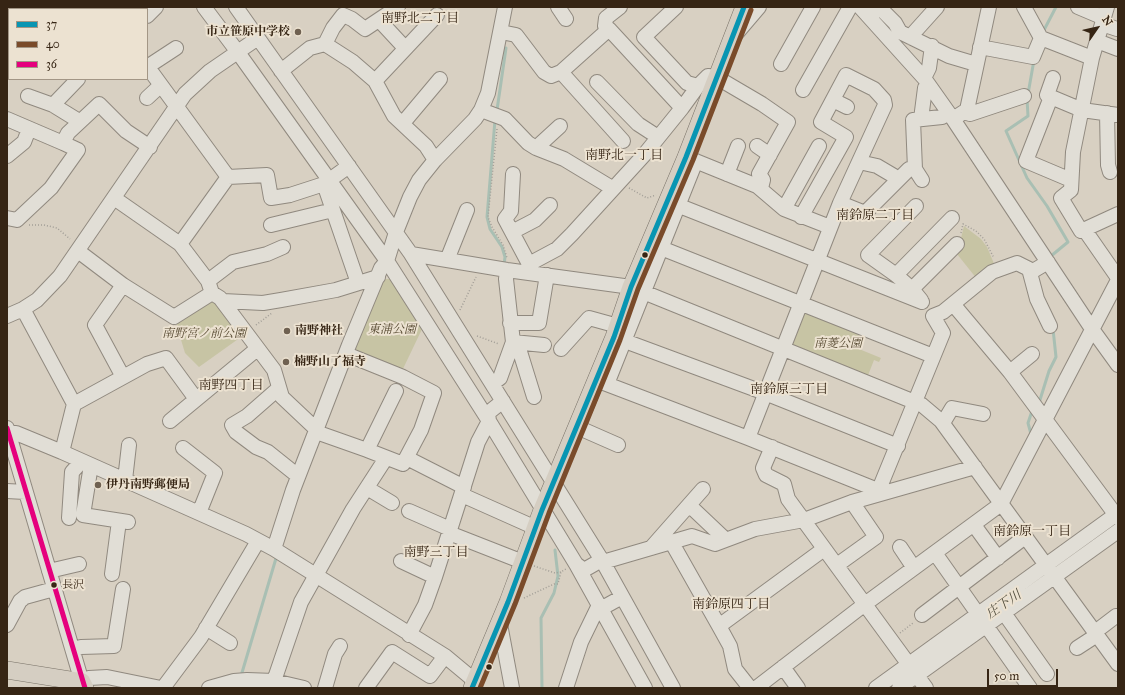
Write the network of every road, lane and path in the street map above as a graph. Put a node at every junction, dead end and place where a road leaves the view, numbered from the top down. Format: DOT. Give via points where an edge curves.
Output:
graph roads {
  1 [pos="156,7"];
  2 [pos="204,7"];
  3 [pos="236,7"];
  4 [pos="398,7"];
  5 [pos="506,7"];
  6 [pos="620,7"];
  7 [pos="676,7"];
  8 [pos="744,7"];
  9 [pos="759,7"];
  10 [pos="813,7"];
  11 [pos="850,7"];
  12 [pos="938,7"];
  13 [pos="989,7"];
  14 [pos="1024,7"];
  15 [pos="1078,7"];
  16 [pos="868,9"];
  17 [pos="1107,14"];
  18 [pos="148,15"];
  19 [pos="432,17"];
  20 [pos="891,18"];
  21 [pos="379,20"];
  22 [pos="608,29"];
  23 [pos="1117,29"];
  24 [pos="501,32"];
  25 [pos="883,33"];
  26 [pos="910,37"];
  27 [pos="258,38"];
  28 [pos="732,38"];
  29 [pos="1041,38"];
  30 [pos="1097,41"];
  31 [pos="325,44"];
  32 [pos="932,46"];
  33 [pos="980,47"];
  34 [pos="176,48"];
  35 [pos="405,48"];
  36 [pos="1118,49"];
  37 [pos="238,51"];
  38 [pos="1092,58"];
  39 [pos="780,64"];
  40 [pos="976,64"];
  41 [pos="148,65"];
  42 [pos="148,67"];
  43 [pos="281,70"];
  44 [pos="561,72"];
  45 [pos="716,77"];
  46 [pos="1053,78"];
  47 [pos="77,80"];
  48 [pos="375,80"];
  49 [pos="440,80"];
  50 [pos="926,81"];
  51 [pos="598,82"];
  52 [pos="161,85"];
  53 [pos="810,85"];
  54 [pos="698,86"];
  55 [pos="28,96"];
  56 [pos="1024,96"];
  57 [pos="147,98"];
  58 [pos="1050,98"];
  59 [pos="833,100"];
  60 [pos="53,105"];
  61 [pos="176,107"];
  62 [pos="847,107"];
  63 [pos="682,108"];
  64 [pos="481,110"];
  65 [pos="1082,110"];
  66 [pos="955,114"];
  67 [pos="1113,114"];
  68 [pos="498,116"];
  69 [pos="7,119"];
  70 [pos="921,119"];
  71 [pos="79,121"];
  72 [pos="403,123"];
  73 [pos="561,127"];
  74 [pos="29,129"];
  75 [pos="658,137"];
  76 [pos="623,141"];
  77 [pos="63,143"];
  78 [pos="738,146"];
  79 [pos="757,146"];
  80 [pos="819,146"];
  81 [pos="150,147"];
  82 [pos="536,148"];
  83 [pos="770,155"];
  84 [pos="836,155"];
  85 [pos="7,156"];
  86 [pos="691,159"];
  87 [pos="435,160"];
  88 [pos="858,164"];
  89 [pos="349,166"];
  90 [pos="1110,172"];
  91 [pos="513,174"];
  92 [pos="727,174"];
  93 [pos="228,177"];
  94 [pos="898,179"];
  95 [pos="1071,180"];
  96 [pos="327,182"];
  97 [pos="616,185"];
  98 [pos="761,188"];
  99 [pos="114,198"];
  100 [pos="667,200"];
  101 [pos="840,203"];
  102 [pos="550,205"];
  103 [pos="916,206"];
  104 [pos="784,209"];
  105 [pos="333,210"];
  106 [pos="467,210"];
  107 [pos="1118,214"];
  108 [pos="801,217"];
  109 [pos="952,218"];
  110 [pos="12,219"];
  111 [pos="271,225"];
  112 [pos="830,227"];
  113 [pos="1084,229"];
  114 [pos="396,232"];
  115 [pos="512,232"];
  116 [pos="180,244"];
  117 [pos="957,244"];
  118 [pos="284,247"];
  119 [pos="661,248"];
  120 [pos="79,250"];
  121 [pos="410,254"];
  122 [pos="447,260"];
  123 [pos="817,260"];
  124 [pos="387,261"];
  125 [pos="1048,262"];
  126 [pos="482,265"];
  127 [pos="528,268"];
  128 [pos="1029,269"];
  129 [pos="507,270"];
  130 [pos="998,270"];
  131 [pos="547,275"];
  132 [pos="896,275"];
  133 [pos="378,277"];
  134 [pos="1118,279"];
  135 [pos="358,282"];
  136 [pos="123,285"];
  137 [pos="912,289"];
  138 [pos="638,290"];
  139 [pos="214,292"];
  140 [pos="922,302"];
  141 [pos="953,304"];
  142 [pos="800,305"];
  143 [pos="24,309"];
  144 [pos="274,312"];
  145 [pos="7,316"];
  146 [pos="933,316"];
  147 [pos="455,317"];
  148 [pos="510,323"];
  149 [pos="1050,326"];
  150 [pos="1092,329"];
  151 [pos="245,333"];
  152 [pos="433,333"];
  153 [pos="619,334"];
  154 [pos="473,336"];
  155 [pos="513,344"];
  156 [pos="544,345"];
  157 [pos="569,345"];
  158 [pos="256,348"];
  159 [pos="783,348"];
  160 [pos="346,354"];
  161 [pos="1032,354"];
  162 [pos="933,356"];
  163 [pos="1118,365"];
  164 [pos="1010,372"];
  165 [pos="123,377"];
  166 [pos="601,382"];
  167 [pos="492,384"];
  168 [pos="279,388"];
  169 [pos="396,391"];
  170 [pos="766,393"];
  171 [pos="534,397"];
  172 [pos="196,399"];
  173 [pos="503,401"];
  174 [pos="916,402"];
  175 [pos="74,404"];
  176 [pos="983,414"];
  177 [pos="1046,420"];
  178 [pos="170,421"];
  179 [pos="489,421"];
  180 [pos="943,423"];
  181 [pos="577,427"];
  182 [pos="8,431"];
  183 [pos="317,431"];
  184 [pos="748,438"];
  185 [pos="129,445"];
  186 [pos="618,445"];
  187 [pos="898,446"];
  188 [pos="772,447"];
  189 [pos="183,448"];
  190 [pos="367,450"];
  191 [pos="62,452"];
  192 [pos="386,458"];
  193 [pos="407,458"];
  194 [pos="86,463"];
  195 [pos="975,468"];
  196 [pos="298,476"];
  197 [pos="125,480"];
  198 [pos="555,483"];
  199 [pos="868,486"];
  200 [pos="367,488"];
  201 [pos="703,489"];
  202 [pos="7,491"];
  203 [pos="463,491"];
  204 [pos="26,492"];
  205 [pos="852,502"];
  206 [pos="392,503"];
  207 [pos="1002,504"];
  208 [pos="689,505"];
  209 [pos="542,510"];
  210 [pos="409,512"];
  211 [pos="199,513"];
  212 [pos="1117,515"];
  213 [pos="69,518"];
  214 [pos="802,518"];
  215 [pos="974,525"];
  216 [pos="536,528"];
  217 [pos="450,531"];
  218 [pos="1118,531"];
  219 [pos="1026,537"];
  220 [pos="726,540"];
  221 [pos="258,541"];
  222 [pos="672,543"];
  223 [pos="900,547"];
  224 [pos="651,548"];
  225 [pos="274,549"];
  226 [pos="824,549"];
  227 [pos="935,553"];
  228 [pos="998,558"];
  229 [pos="401,561"];
  230 [pos="523,562"];
  231 [pos="603,562"];
  232 [pos="79,564"];
  233 [pos="576,564"];
  234 [pos="117,565"];
  235 [pos="837,566"];
  236 [pos="914,568"];
  237 [pos="1050,570"];
  238 [pos="49,571"];
  239 [pos="561,572"];
  240 [pos="316,575"];
  241 [pos="435,577"];
  242 [pos="958,587"];
  243 [pos="54,589"];
  244 [pos="123,589"];
  245 [pos="622,597"];
  246 [pos="508,602"];
  247 [pos="865,604"];
  248 [pos="599,606"];
  249 [pos="1004,613"];
  250 [pos="922,615"];
  251 [pos="1116,616"];
  252 [pos="981,620"];
  253 [pos="500,624"];
  254 [pos="7,625"];
  255 [pos="719,626"];
  256 [pos="206,628"];
  257 [pos="1096,633"];
  258 [pos="407,634"];
  259 [pos="890,640"];
  260 [pos="230,643"];
  261 [pos="340,646"];
  262 [pos="1077,648"];
  263 [pos="72,649"];
  264 [pos="392,652"];
  265 [pos="445,656"];
  266 [pos="1118,664"];
  267 [pos="783,667"];
  268 [pos="7,670"];
  269 [pos="913,670"];
  270 [pos="1047,674"];
  271 [pos="274,681"];
  272 [pos="43,682"];
  273 [pos="474,684"];
  274 [pos="84,685"];
  275 [pos="232,685"];
  276 [pos="162,688"];
  277 [pos="209,688"];
  278 [pos="304,688"];
  279 [pos="325,688"];
  280 [pos="366,688"];
  281 [pos="512,688"];
  282 [pos="566,688"];
  283 [pos="645,688"];
  284 [pos="673,688"];
  285 [pos="750,688"];
  286 [pos="756,688"];
  287 [pos="798,688"];
  288 [pos="876,688"];
  289 [pos="900,688"];
  290 [pos="926,688"];
  291 [pos="1030,688"];
  1 -- 18 [label="street"];
  2 -- 37 [label="street"];
  3 -- 27 [label="street"];
  4 -- 21 [label="street"];
  5 -- 24 [label="street"];
  6 -- 22 [label="street" via="606,18 605,26"];
  7 -- 54 [label="street" via="644,37 687,83"];
  8 -- 28 [label="main road"];
  9 -- 28 [label="street"];
  10 -- 39 [label="street" via="809,22 791,53"];
  11 -- 53 [label="street" via="829,53"];
  12 -- 26 [label="street"];
  13 -- 33 [label="street"];
  14 -- 29 [label="street"];
  15 -- 17 [label="street"];
  16 -- 20 [label="street" via="884,12"];
  16 -- 25 [label="street"];
  17 -- 23 [label="street"];
  17 -- 30 [label="street"];
  19 -- 35 [label="street"];
  20 -- 25 [label="street"];
  20 -- 26 [label="street" via="900,32"];
  21 -- 31 [label="street" via="364,29 343,15 332,28"];
  21 -- 35 [label="street"];
  22 -- 44 [label="street"];
  22 -- 63 [label="street"];
  24 -- 44 [label="street" via="516,35 544,72 551,76"];
  24 -- 64 [label="street" via="488,93"];
  25 -- 50 [label="street"];
  26 -- 32 [label="street"];
  27 -- 37 [label="street"];
  27 -- 43 [label="street"];
  28 -- 45 [label="main road"];
  29 -- 33 [label="street" via="1033,58"];
  29 -- 38 [label="street"];
  30 -- 36 [label="street"];
  30 -- 38 [label="street"];
  31 -- 43 [label="street" via="310,48"];
  31 -- 48 [label="street"];
  32 -- 40 [label="street" via="949,56"];
  32 -- 50 [label="street"];
  33 -- 40 [label="street"];
  34 -- 41 [label="street"];
  35 -- 48 [label="street"];
  37 -- 61 [label="street" via="210,70 185,94"];
  37 -- 96 [label="street"];
  38 -- 65 [label="street"];
  40 -- 66 [label="street" via="967,110"];
  42 -- 52 [label="street"];
  43 -- 89 [label="street"];
  44 -- 76 [label="street"];
  45 -- 54 [label="street" via="708,76"];
  45 -- 83 [label="street" via="788,122"];
  45 -- 86 [label="main road"];
  46 -- 58 [label="street" via="1047,95"];
  47 -- 60 [label="street"];
  48 -- 72 [label="street" via="394,116"];
  49 -- 72 [label="street"];
  50 -- 66 [label="street"];
  50 -- 70 [label="street"];
  51 -- 75 [label="street" via="638,124"];
  52 -- 57 [label="street"];
  52 -- 61 [label="street"];
  54 -- 63 [label="street"];
  55 -- 60 [label="street"];
  56 -- 66 [label="street" via="970,114"];
  58 -- 65 [label="street"];
  58 -- 95 [label="street" via="1026,161"];
  59 -- 62 [label="street"];
  59 -- 84 [label="street" via="821,122 846,137"];
  59 -- 88 [label="street" via="846,75 874,89 884,100 885,105"];
  60 -- 71 [label="street"];
  61 -- 81 [label="street"];
  61 -- 93 [label="street"];
  63 -- 75 [label="street"];
  64 -- 68 [label="street"];
  64 -- 87 [label="street"];
  65 -- 67 [label="street"];
  65 -- 95 [label="street" via="1073,152"];
  66 -- 70 [label="street"];
  66 -- 125 [label="street"];
  67 -- 90 [label="street" via="1108,165"];
  68 -- 82 [label="street" via="505,119"];
  68 -- 129 [label="path" via="488,217 507,256"];
  69 -- 74 [label="street"];
  70 -- 94 [label="street" via="913,120 919,174 909,169"];
  71 -- 77 [label="street"];
  71 -- 81 [label="street" via="99,104 126,131"];
  72 -- 87 [label="street" via="426,146"];
  73 -- 82 [label="street"];
  74 -- 77 [label="street"];
  74 -- 85 [label="street" via="24,142"];
  75 -- 97 [label="street"];
  77 -- 110 [label="street" via="78,150 51,188"];
  78 -- 92 [label="street"];
  79 -- 83 [label="street"];
  80 -- 104 [label="street"];
  81 -- 99 [label="street"];
  82 -- 97 [label="street"];
  83 -- 98 [label="street" via="758,174 763,180"];
  84 -- 88 [label="street"];
  84 -- 108 [label="street"];
  86 -- 92 [label="street"];
  86 -- 100 [label="main road"];
  87 -- 114 [label="street" via="419,180"];
  88 -- 94 [label="street" via="877,166"];
  88 -- 101 [label="street"];
  89 -- 96 [label="street"];
  89 -- 114 [label="street"];
  91 -- 115 [label="street" via="511,211 506,219"];
  92 -- 98 [label="street"];
  93 -- 96 [label="street" via="267,175 271,198 290,195"];
  93 -- 116 [label="street"];
  94 -- 101 [label="street" via="865,213"];
  95 -- 113 [label="street" via="1071,190 1061,198 1081,231"];
  96 -- 105 [label="street"];
  96 -- 124 [label="street"];
  97 -- 100 [label="path" via="647,198"];
  97 -- 127 [label="street" via="567,239"];
  98 -- 104 [label="street"];
  99 -- 116 [label="street"];
  99 -- 120 [label="street"];
  100 -- 119 [label="street"];
  100 -- 123 [label="street"];
  100 -- 138 [label="main road"];
  101 -- 112 [label="street"];
  102 -- 115 [label="street" via="535,220"];
  103 -- 132 [label="street" via="868,255"];
  104 -- 108 [label="street"];
  105 -- 111 [label="street"];
  105 -- 135 [label="street"];
  106 -- 122 [label="street"];
  107 -- 113 [label="street"];
  108 -- 112 [label="street"];
  109 -- 132 [label="street"];
  110 -- 120 [label="path" via="32,226 57,228"];
  112 -- 123 [label="street"];
  113 -- 134 [label="street"];
  114 -- 121 [label="street"];
  114 -- 124 [label="street"];
  115 -- 127 [label="street"];
  116 -- 139 [label="street"];
  117 -- 130 [label="path" via="963,224 976,231 984,239"];
  117 -- 137 [label="street"];
  118 -- 139 [label="street" via="234,262"];
  119 -- 138 [label="street"];
  119 -- 142 [label="street"];
  120 -- 136 [label="street"];
  120 -- 143 [label="street" via="50,288"];
  121 -- 122 [label="street"];
  121 -- 147 [label="street"];
  122 -- 126 [label="street"];
  123 -- 140 [label="street"];
  123 -- 142 [label="street"];
  124 -- 133 [label="street"];
  124 -- 152 [label="street"];
  125 -- 128 [label="street" via="1033,271"];
  125 -- 150 [label="street"];
  126 -- 129 [label="street"];
  126 -- 147 [label="path"];
  127 -- 129 [label="street"];
  127 -- 131 [label="street"];
  128 -- 130 [label="street" via="1017,263"];
  128 -- 149 [label="street" via="1037,298"];
  129 -- 148 [label="street"];
  130 -- 141 [label="street" via="992,272"];
  131 -- 138 [label="street"];
  131 -- 148 [label="street" via="539,323"];
  132 -- 137 [label="street"];
  133 -- 135 [label="street"];
  133 -- 160 [label="street"];
  134 -- 150 [label="street"];
  135 -- 139 [label="street" via="336,290 263,302"];
  136 -- 139 [label="street" via="174,317"];
  136 -- 165 [label="street" via="95,325"];
  137 -- 140 [label="street"];
  138 -- 153 [label="main road"];
  138 -- 159 [label="street"];
  139 -- 151 [label="street"];
  140 -- 146 [label="street"];
  141 -- 146 [label="street"];
  141 -- 164 [label="street"];
  142 -- 159 [label="street"];
  142 -- 162 [label="street"];
  143 -- 145 [label="street"];
  143 -- 175 [label="street"];
  144 -- 151 [label="path"];
  146 -- 162 [label="street" via="943,333"];
  147 -- 152 [label="street"];
  147 -- 167 [label="street"];
  148 -- 155 [label="street"];
  150 -- 163 [label="street"];
  150 -- 177 [label="street"];
  151 -- 158 [label="street"];
  152 -- 179 [label="street"];
  153 -- 157 [label="street" via="589,318"];
  153 -- 166 [label="main road"];
  153 -- 170 [label="street"];
  154 -- 155 [label="path"];
  155 -- 156 [label="street"];
  155 -- 167 [label="street" via="500,378"];
  155 -- 171 [label="street" via="533,380"];
  158 -- 168 [label="street" via="274,370"];
  158 -- 172 [label="street"];
  159 -- 170 [label="street"];
  159 -- 174 [label="street"];
  160 -- 183 [label="street"];
  160 -- 193 [label="street" via="402,376 434,393 421,430"];
  161 -- 164 [label="street"];
  162 -- 174 [label="street"];
  164 -- 177 [label="street"];
  165 -- 172 [label="street" via="147,364 166,358"];
  165 -- 175 [label="street"];
  166 -- 181 [label="main road"];
  166 -- 184 [label="street"];
  167 -- 173 [label="street"];
  168 -- 183 [label="street" via="282,397"];
  168 -- 196 [label="street" via="232,426 236,432 256,447 268,452"];
  169 -- 190 [label="street"];
  170 -- 184 [label="street"];
  170 -- 187 [label="street"];
  172 -- 178 [label="street"];
  173 -- 179 [label="street" via="488,413"];
  173 -- 198 [label="street"];
  174 -- 180 [label="street"];
  174 -- 187 [label="street"];
  175 -- 191 [label="street"];
  176 -- 180 [label="street" via="952,408"];
  177 -- 207 [label="street"];
  177 -- 212 [label="street"];
  179 -- 203 [label="street" via="478,442"];
  179 -- 209 [label="street"];
  180 -- 195 [label="street"];
  181 -- 186 [label="street"];
  181 -- 198 [label="main road"];
  182 -- 191 [label="street"];
  182 -- 204 [label="street"];
  183 -- 190 [label="street"];
  183 -- 196 [label="street"];
  184 -- 188 [label="street"];
  185 -- 197 [label="street"];
  187 -- 199 [label="street" via="880,487 875,489"];
  188 -- 199 [label="street"];
  188 -- 214 [label="street" via="763,468 766,475 784,484 788,499"];
  189 -- 211 [label="street" via="215,473"];
  190 -- 192 [label="street"];
  191 -- 194 [label="street"];
  192 -- 193 [label="street" via="403,464"];
  192 -- 200 [label="street"];
  193 -- 203 [label="street"];
  194 -- 197 [label="street"];
  194 -- 213 [label="street" via="72,472"];
  194 -- 234 [label="street" via="83,515 124,522"];
  195 -- 205 [label="street"];
  195 -- 207 [label="street"];
  196 -- 225 [label="street"];
  197 -- 211 [label="street"];
  198 -- 209 [label="main road"];
  198 -- 231 [label="street"];
  199 -- 214 [label="street" via="867,491 804,512"];
  200 -- 206 [label="street"];
  200 -- 240 [label="street"];
  201 -- 208 [label="street"];
  202 -- 204 [label="street"];
  203 -- 216 [label="street"];
  203 -- 217 [label="street"];
  204 -- 238 [label="street"];
  205 -- 214 [label="street"];
  205 -- 235 [label="street" via="876,537"];
  207 -- 215 [label="street"];
  207 -- 219 [label="street"];
  208 -- 220 [label="street"];
  208 -- 224 [label="street"];
  209 -- 216 [label="main road"];
  209 -- 233 [label="street"];
  210 -- 217 [label="street"];
  211 -- 221 [label="street"];
  212 -- 237 [label="street"];
  214 -- 220 [label="street"];
  214 -- 226 [label="street"];
  215 -- 227 [label="street"];
  215 -- 228 [label="street"];
  216 -- 230 [label="main road"];
  217 -- 230 [label="street"];
  217 -- 241 [label="street"];
  218 -- 237 [label="street"];
  219 -- 228 [label="street"];
  219 -- 237 [label="street"];
  220 -- 222 [label="street" via="715,544 692,536"];
  221 -- 225 [label="street"];
  221 -- 256 [label="street"];
  222 -- 224 [label="street"];
  222 -- 255 [label="street"];
  223 -- 236 [label="street"];
  224 -- 231 [label="street"];
  225 -- 240 [label="street"];
  226 -- 235 [label="street"];
  226 -- 255 [label="street"];
  227 -- 236 [label="street"];
  227 -- 242 [label="street"];
  228 -- 242 [label="street"];
  229 -- 241 [label="street"];
  230 -- 239 [label="path" via="554,573"];
  230 -- 246 [label="main road"];
  231 -- 233 [label="street" via="584,570"];
  231 -- 245 [label="street"];
  232 -- 238 [label="street"];
  233 -- 239 [label="path"];
  233 -- 248 [label="street"];
  235 -- 247 [label="street"];
  236 -- 247 [label="street"];
  237 -- 249 [label="street"];
  237 -- 252 [label="street"];
  237 -- 257 [label="street"];
  238 -- 243 [label="street"];
  239 -- 246 [label="path" via="558,584"];
  240 -- 258 [label="street"];
  240 -- 271 [label="street" via="301,602"];
  241 -- 258 [label="street" via="425,605"];
  242 -- 250 [label="street"];
  242 -- 252 [label="street"];
  243 -- 254 [label="street" via="25,597 20,601"];
  243 -- 263 [label="street"];
  244 -- 263 [label="street" via="114,646"];
  245 -- 248 [label="street" via="604,607"];
  245 -- 284 [label="street"];
  246 -- 253 [label="main road"];
  247 -- 259 [label="street"];
  247 -- 267 [label="street"];
  248 -- 282 [label="street" via="581,642"];
  248 -- 283 [label="street"];
  249 -- 252 [label="street"];
  249 -- 270 [label="street"];
  250 -- 259 [label="path"];
  251 -- 257 [label="street"];
  252 -- 269 [label="street"];
  252 -- 291 [label="street"];
  253 -- 273 [label="main road"];
  253 -- 281 [label="street"];
  255 -- 285 [label="street" via="730,646 735,669"];
  256 -- 260 [label="street"];
  256 -- 276 [label="street"];
  257 -- 262 [label="street"];
  257 -- 266 [label="street"];
  258 -- 264 [label="street"];
  258 -- 265 [label="street"];
  259 -- 269 [label="street"];
  261 -- 279 [label="street" via="335,654"];
  263 -- 274 [label="street"];
  264 -- 265 [label="street" via="430,676"];
  264 -- 280 [label="street"];
  265 -- 273 [label="street"];
  267 -- 286 [label="street"];
  267 -- 287 [label="street"];
  268 -- 272 [label="main road"];
  269 -- 288 [label="street"];
  269 -- 289 [label="street"];
  269 -- 290 [label="street"];
  271 -- 275 [label="street"];
  271 -- 278 [label="street"];
  272 -- 274 [label="main road"];
  274 -- 276 [label="street" via="89,678 107,677"];
  275 -- 277 [label="street"];
}
